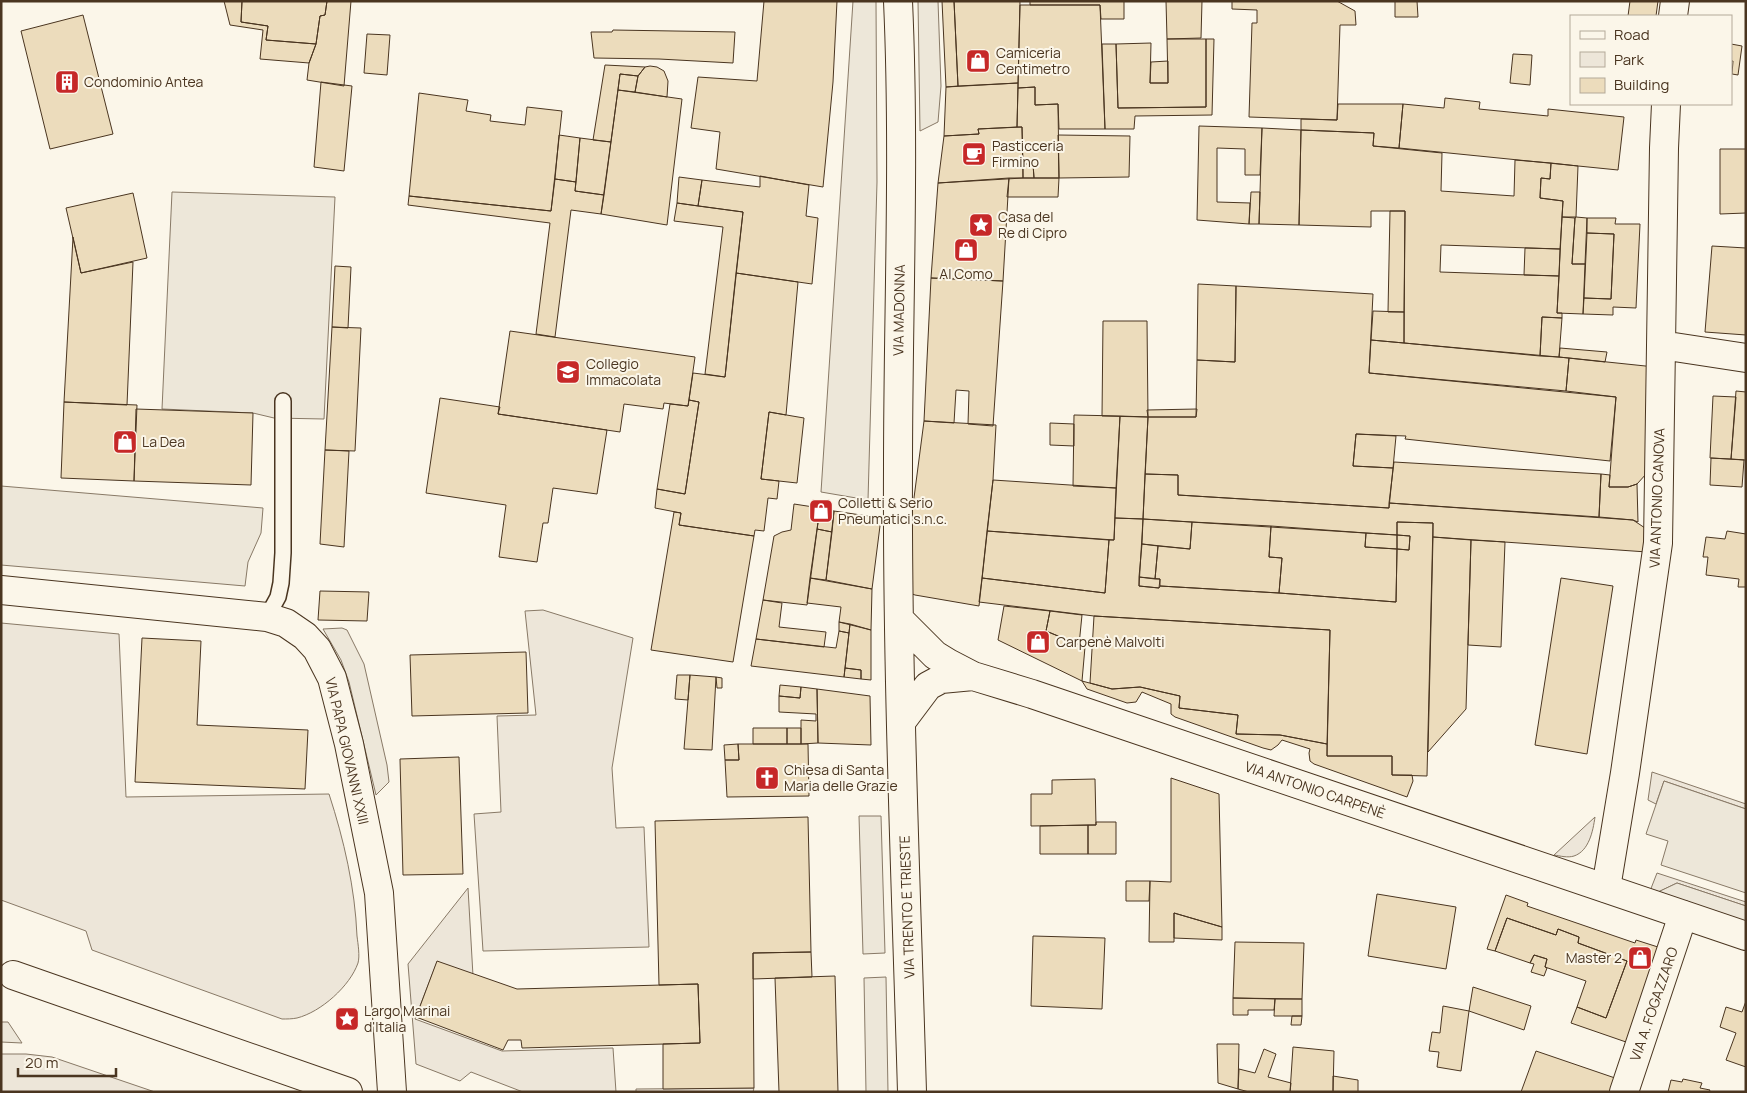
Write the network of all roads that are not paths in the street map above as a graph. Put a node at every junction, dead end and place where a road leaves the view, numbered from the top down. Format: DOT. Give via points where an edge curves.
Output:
graph roads {
  1 [pos="898,1"];
  2 [pos="1675,1"];
  3 [pos="1673,15"];
  4 [pos="1666,105"];
  5 [pos="1661,345"];
  6 [pos="1746,358"];
  7 [pos="283,401"];
  8 [pos="1,590"];
  9 [pos="267,617"];
  10 [pos="899,619"];
  11 [pos="973,676"];
  12 [pos="902,722"];
  13 [pos="1606,888"];
  14 [pos="1683,915"];
  15 [pos="1746,936"];
  16 [pos="5,971"];
  17 [pos="348,1092"];
  18 [pos="392,1092"];
  19 [pos="912,1092"];
  20 [pos="1624,1092"];
  1 -- 10 [label="street, VIA MADONNA" via="901,178"];
  2 -- 3 [label="street"];
  4 -- 5 [label="street, VIA ANTONIO CANOVA"];
  5 -- 6 [label="street"];
  5 -- 13 [label="street, VIA ANTONIO CANOVA" via="1658,543"];
  7 -- 9 [label="lane" via="281,583 278,597"];
  8 -- 9 [label="street, VIA PAPA GIOVANNI XXIII"];
  9 -- 18 [label="street, VIA PAPA GIOVANNI XXIII" via="286,623 305,636 318,649 332,678 349,744 379,893"];
  10 -- 11 [label="street, VIA ANTONIO CARPENÈ" via="934,655"];
  10 -- 12 [label="street, VIA TRENTO E TRIESTE"];
  11 -- 12 [label="street" via="942,678 928,686"];
  11 -- 13 [label="street, VIA ANTONIO CARPENÈ"];
  12 -- 19 [label="street, VIA TRENTO E TRIESTE"];
  13 -- 14 [label="street, VIA ANTONIO CARPENÈ"];
  14 -- 15 [label="street, VIA ANTONIO CARPENÈ"];
  14 -- 20 [label="street, VIA A. FOGAZZARO"];
  16 -- 17 [label="street"];
}
